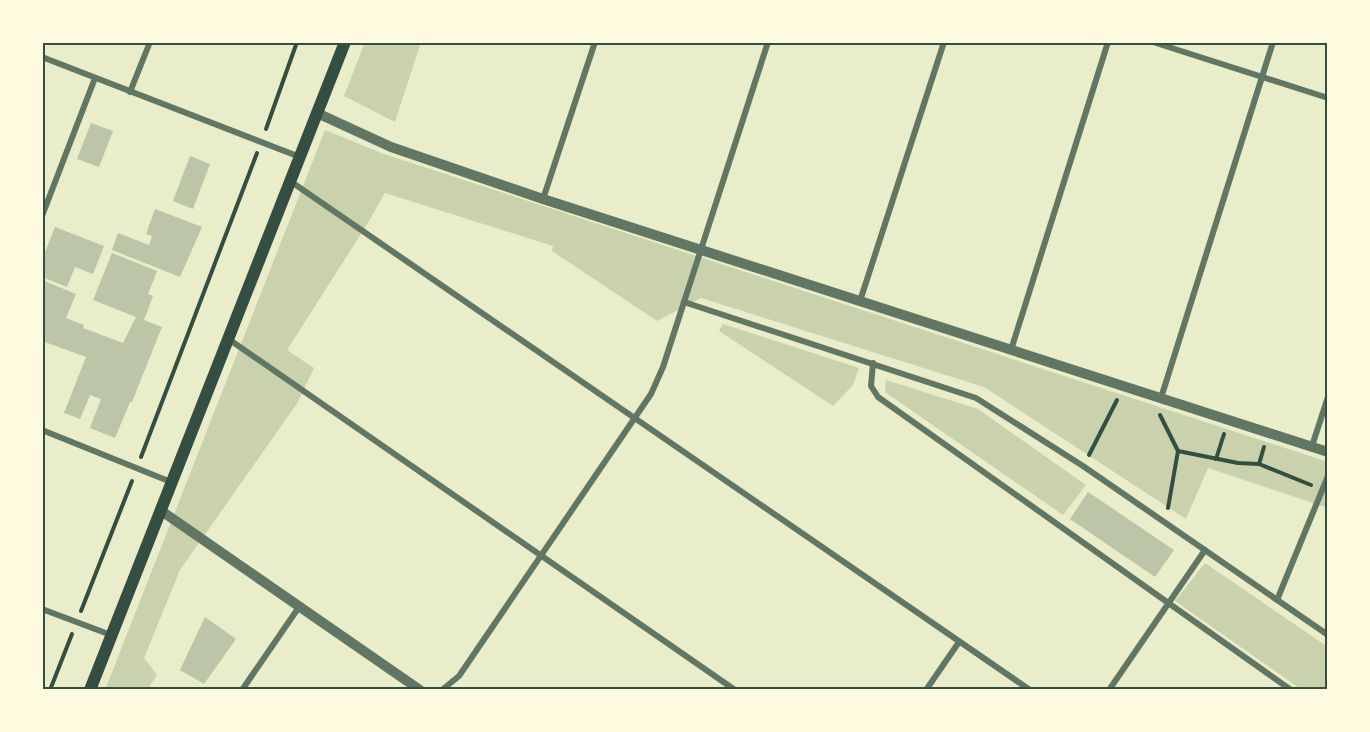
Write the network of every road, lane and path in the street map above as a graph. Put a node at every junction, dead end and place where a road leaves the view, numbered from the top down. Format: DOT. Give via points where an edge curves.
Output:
graph roads {
  1 [pos="150,42"];
  2 [pos="297,42"];
  3 [pos="345,42"];
  4 [pos="595,42"];
  5 [pos="768,42"];
  6 [pos="944,42"];
  7 [pos="1108,42"];
  8 [pos="1153,42"];
  9 [pos="1273,42"];
  10 [pos="42,57"];
  11 [pos="1262,77"];
  12 [pos="95,78"];
  13 [pos="130,92"];
  14 [pos="1328,98"];
  15 [pos="317,113"];
  16 [pos="261,142"];
  17 [pos="300,157"];
  18 [pos="290,182"];
  19 [pos="543,199"];
  20 [pos="42,216"];
  21 [pos="701,250"];
  22 [pos="861,301"];
  23 [pos="684,302"];
  24 [pos="228,338"];
  25 [pos="1011,350"];
  26 [pos="873,363"];
  27 [pos="1124,386"];
  28 [pos="1328,397"];
  29 [pos="1161,398"];
  30 [pos="635,419"];
  31 [pos="1228,420"];
  32 [pos="42,430"];
  33 [pos="1312,446"];
  34 [pos="1178,451"];
  35 [pos="1328,452"];
  36 [pos="1216,459"];
  37 [pos="1083,466"];
  38 [pos="138,467"];
  39 [pos="1328,476"];
  40 [pos="171,482"];
  41 [pos="1322,490"];
  42 [pos="160,510"];
  43 [pos="1166,523"];
  44 [pos="1205,550"];
  45 [pos="541,556"];
  46 [pos="1277,600"];
  47 [pos="1169,603"];
  48 [pos="299,607"];
  49 [pos="42,609"];
  50 [pos="77,622"];
  51 [pos="111,635"];
  52 [pos="1328,635"];
  53 [pos="959,642"];
  54 [pos="50,690"];
  55 [pos="90,690"];
  56 [pos="242,690"];
  57 [pos="420,690"];
  58 [pos="442,690"];
  59 [pos="735,690"];
  60 [pos="926,690"];
  61 [pos="1029,690"];
  62 [pos="1109,690"];
  63 [pos="1291,690"];
  1 -- 13 [label="street"];
  2 -- 16 [label="path"];
  3 -- 15 [label="main road"];
  4 -- 19 [label="street"];
  5 -- 21 [label="street"];
  6 -- 22 [label="street"];
  7 -- 25 [label="street"];
  8 -- 11 [label="street"];
  9 -- 11 [label="street"];
  10 -- 12 [label="street"];
  11 -- 14 [label="street"];
  11 -- 29 [label="street"];
  12 -- 13 [label="street"];
  12 -- 20 [label="street"];
  13 -- 16 [label="street"];
  15 -- 17 [label="main road"];
  15 -- 19 [label="street" via="391,147"];
  16 -- 17 [label="street"];
  16 -- 38 [label="path"];
  17 -- 18 [label="main road"];
  18 -- 24 [label="main road"];
  18 -- 30 [label="street"];
  19 -- 21 [label="street"];
  21 -- 22 [label="street"];
  21 -- 23 [label="street"];
  22 -- 25 [label="street"];
  23 -- 26 [label="street"];
  23 -- 30 [label="street" via="660,374"];
  24 -- 40 [label="main road"];
  24 -- 45 [label="street"];
  25 -- 27 [label="street"];
  26 -- 37 [label="street" via="976,398"];
  26 -- 47 [label="street" via="871,386 878,397"];
  27 -- 29 [label="street"];
  27 -- 37 [label="path"];
  28 -- 33 [label="street"];
  29 -- 31 [label="street"];
  29 -- 34 [label="path" via="1160,415"];
  30 -- 45 [label="street"];
  30 -- 53 [label="street"];
  31 -- 33 [label="street"];
  31 -- 36 [label="path"];
  32 -- 38 [label="street"];
  33 -- 35 [label="street"];
  34 -- 36 [label="path"];
  34 -- 43 [label="path"];
  36 -- 41 [label="path" via="1259,464"];
  37 -- 43 [label="street"];
  38 -- 40 [label="street"];
  38 -- 50 [label="path"];
  39 -- 41 [label="street"];
  40 -- 42 [label="main road"];
  41 -- 46 [label="street"];
  42 -- 48 [label="street"];
  42 -- 51 [label="main road"];
  43 -- 44 [label="street"];
  44 -- 46 [label="street"];
  44 -- 47 [label="street"];
  45 -- 58 [label="street" via="459,675"];
  45 -- 59 [label="street"];
  46 -- 52 [label="street"];
  47 -- 62 [label="street"];
  47 -- 63 [label="street"];
  48 -- 56 [label="street"];
  48 -- 57 [label="street"];
  49 -- 50 [label="street"];
  50 -- 51 [label="street"];
  50 -- 54 [label="path"];
  51 -- 55 [label="main road"];
  53 -- 60 [label="street"];
  53 -- 61 [label="street"];
}
